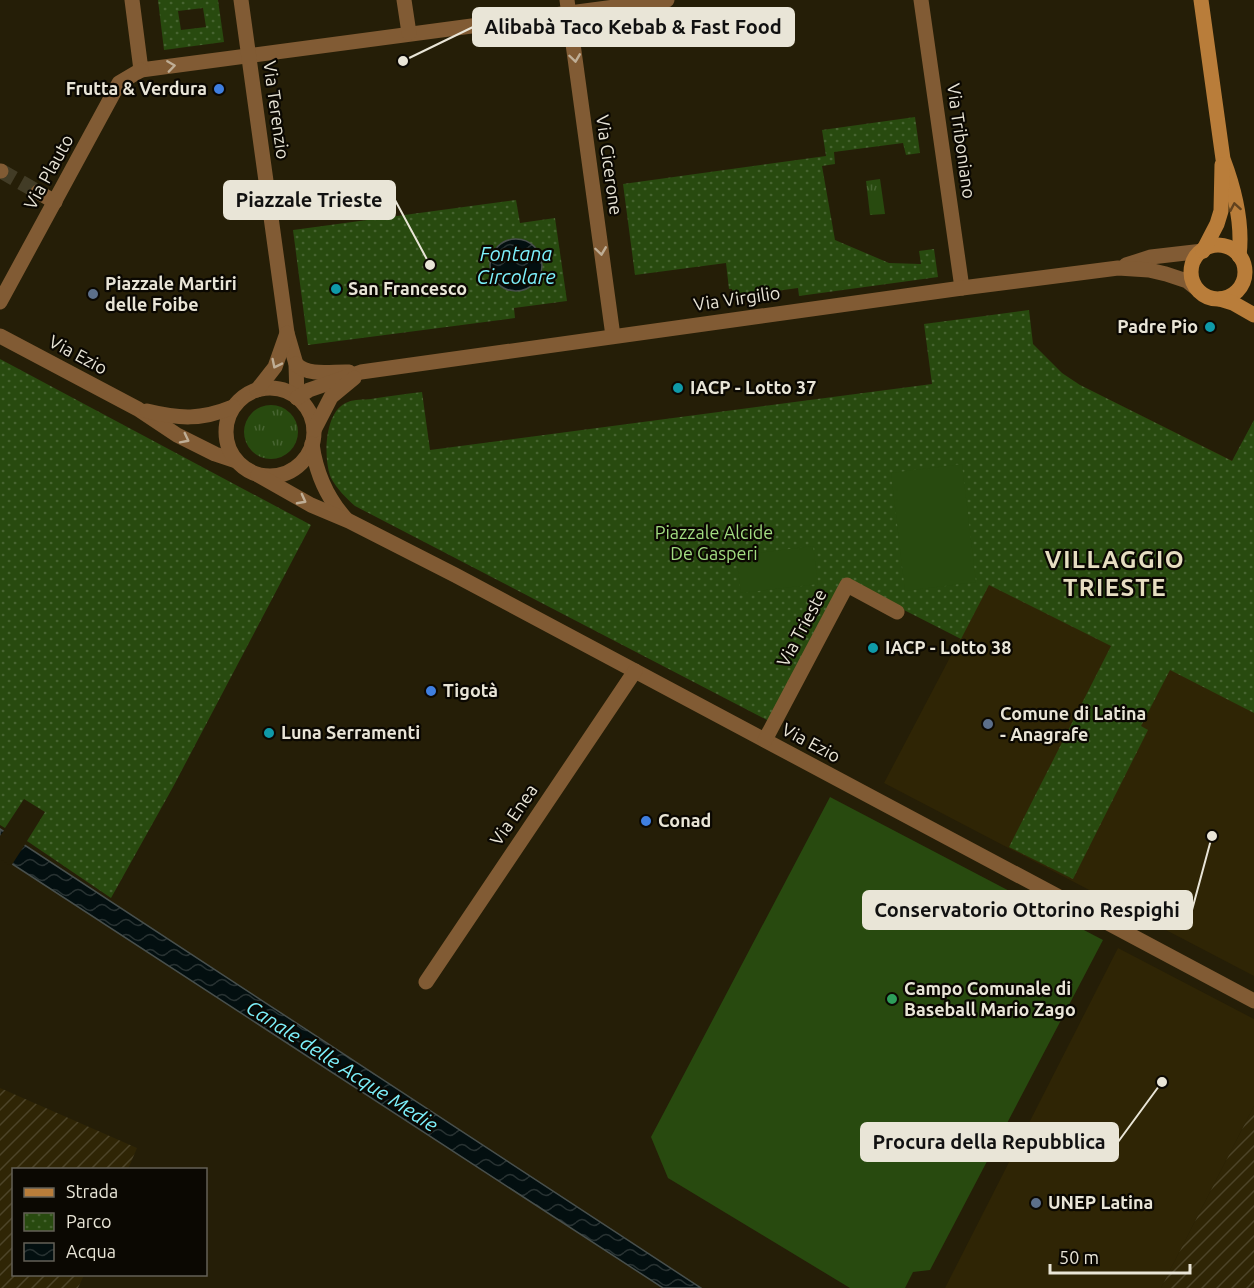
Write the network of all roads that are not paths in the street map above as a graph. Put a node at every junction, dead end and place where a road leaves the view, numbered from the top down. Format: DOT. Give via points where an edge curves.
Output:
graph roads {
  1 [pos="132,0"];
  2 [pos="240,0"];
  3 [pos="404,0"];
  4 [pos="667,0"];
  5 [pos="921,0"];
  6 [pos="1201,0"];
  7 [pos="616,4"];
  8 [pos="568,7"];
  9 [pos="409,33"];
  10 [pos="249,56"];
  11 [pos="141,70"];
  12 [pos="1223,159"];
  13 [pos="38,192"];
  14 [pos="55,202"];
  15 [pos="1203,251"];
  16 [pos="1118,268"];
  17 [pos="1246,268"];
  18 [pos="962,288"];
  19 [pos="1197,289"];
  20 [pos="1220,299"];
  21 [pos="0,302"];
  22 [pos="1254,315"];
  23 [pos="287,333"];
  24 [pos="0,336"];
  25 [pos="613,336"];
  26 [pos="296,364"];
  27 [pos="361,372"];
  28 [pos="257,390"];
  29 [pos="297,398"];
  30 [pos="233,407"];
  31 [pos="138,409"];
  32 [pos="313,437"];
  33 [pos="236,461"];
  34 [pos="258,475"];
  35 [pos="349,521"];
  36 [pos="897,612"];
  37 [pos="635,671"];
  38 [pos="765,740"];
  39 [pos="426,982"];
  40 [pos="1254,1001"];
  1 -- 11 [label="street"];
  2 -- 10 [label="street, Via Terenzio"];
  3 -- 9 [label="street"];
  4 -- 7 [label="street"];
  5 -- 18 [label="street, Via Triboniano"];
  6 -- 12 [label="main road"];
  7 -- 8 [label="street"];
  8 -- 9 [label="street"];
  8 -- 25 [label="street, Via Cicerone, one-way"];
  9 -- 10 [label="street"];
  11 -- 10 [label="street, one-way"];
  10 -- 23 [label="street, Via Terenzio"];
  11 -- 14 [label="street, Via Plauto" via="120,83"];
  12 -- 15 [label="main road" via="1221,211"];
  17 -- 12 [label="main road, one-way" via="1231,181"];
  13 -- 14 [label="street"];
  14 -- 21 [label="street, Via Plauto"];
  15 -- 16 [label="street" via="1151,257"];
  15 -- 17 [label="main road" via="1218,246 1233,250"];
  15 -- 19 [label="main road" via="1192,273"];
  16 -- 18 [label="street, Via Virgilio"];
  16 -- 19 [label="street" via="1166,274"];
  17 -- 20 [label="main road" via="1242,286"];
  18 -- 25 [label="street, Via Virgilio"];
  19 -- 20 [label="main road" via="1203,295"];
  20 -- 22 [label="main road"];
  23 -- 26 [label="street, Via Terenzio"];
  23 -- 28 [label="street, Via Terenzio, one-way" via="275,367"];
  24 -- 31 [label="street, Via Ezio"];
  25 -- 27 [label="street, Via Virgilio"];
  26 -- 27 [label="street, Via Virgilio" via="311,371"];
  26 -- 29 [label="street, Via Terenzio"];
  27 -- 29 [label="street, Via Virgilio"];
  27 -- 32 [label="street" via="331,397"];
  28 -- 29 [label="street" via="278,389"];
  28 -- 30 [label="street"];
  29 -- 32 [label="street" via="308,412"];
  30 -- 31 [label="street, Via Ezio" via="214,415 188,418"];
  30 -- 33 [label="street" via="225,429"];
  31 -- 33 [label="street, Via Ezio, one-way" via="177,435"];
  32 -- 34 [label="street" via="306,457 297,467 272,476"];
  32 -- 35 [label="street, Via Ezio" via="314,461 321,483"];
  33 -- 34 [label="street"];
  34 -- 35 [label="street, Via Ezio, one-way"];
  35 -- 37 [label="street, Via Ezio"];
  36 -- 38 [label="street, Via Trieste" via="847,585"];
  37 -- 38 [label="street, Via Ezio"];
  37 -- 39 [label="street, Via Enea"];
  38 -- 40 [label="street, Via Ezio"];
}
